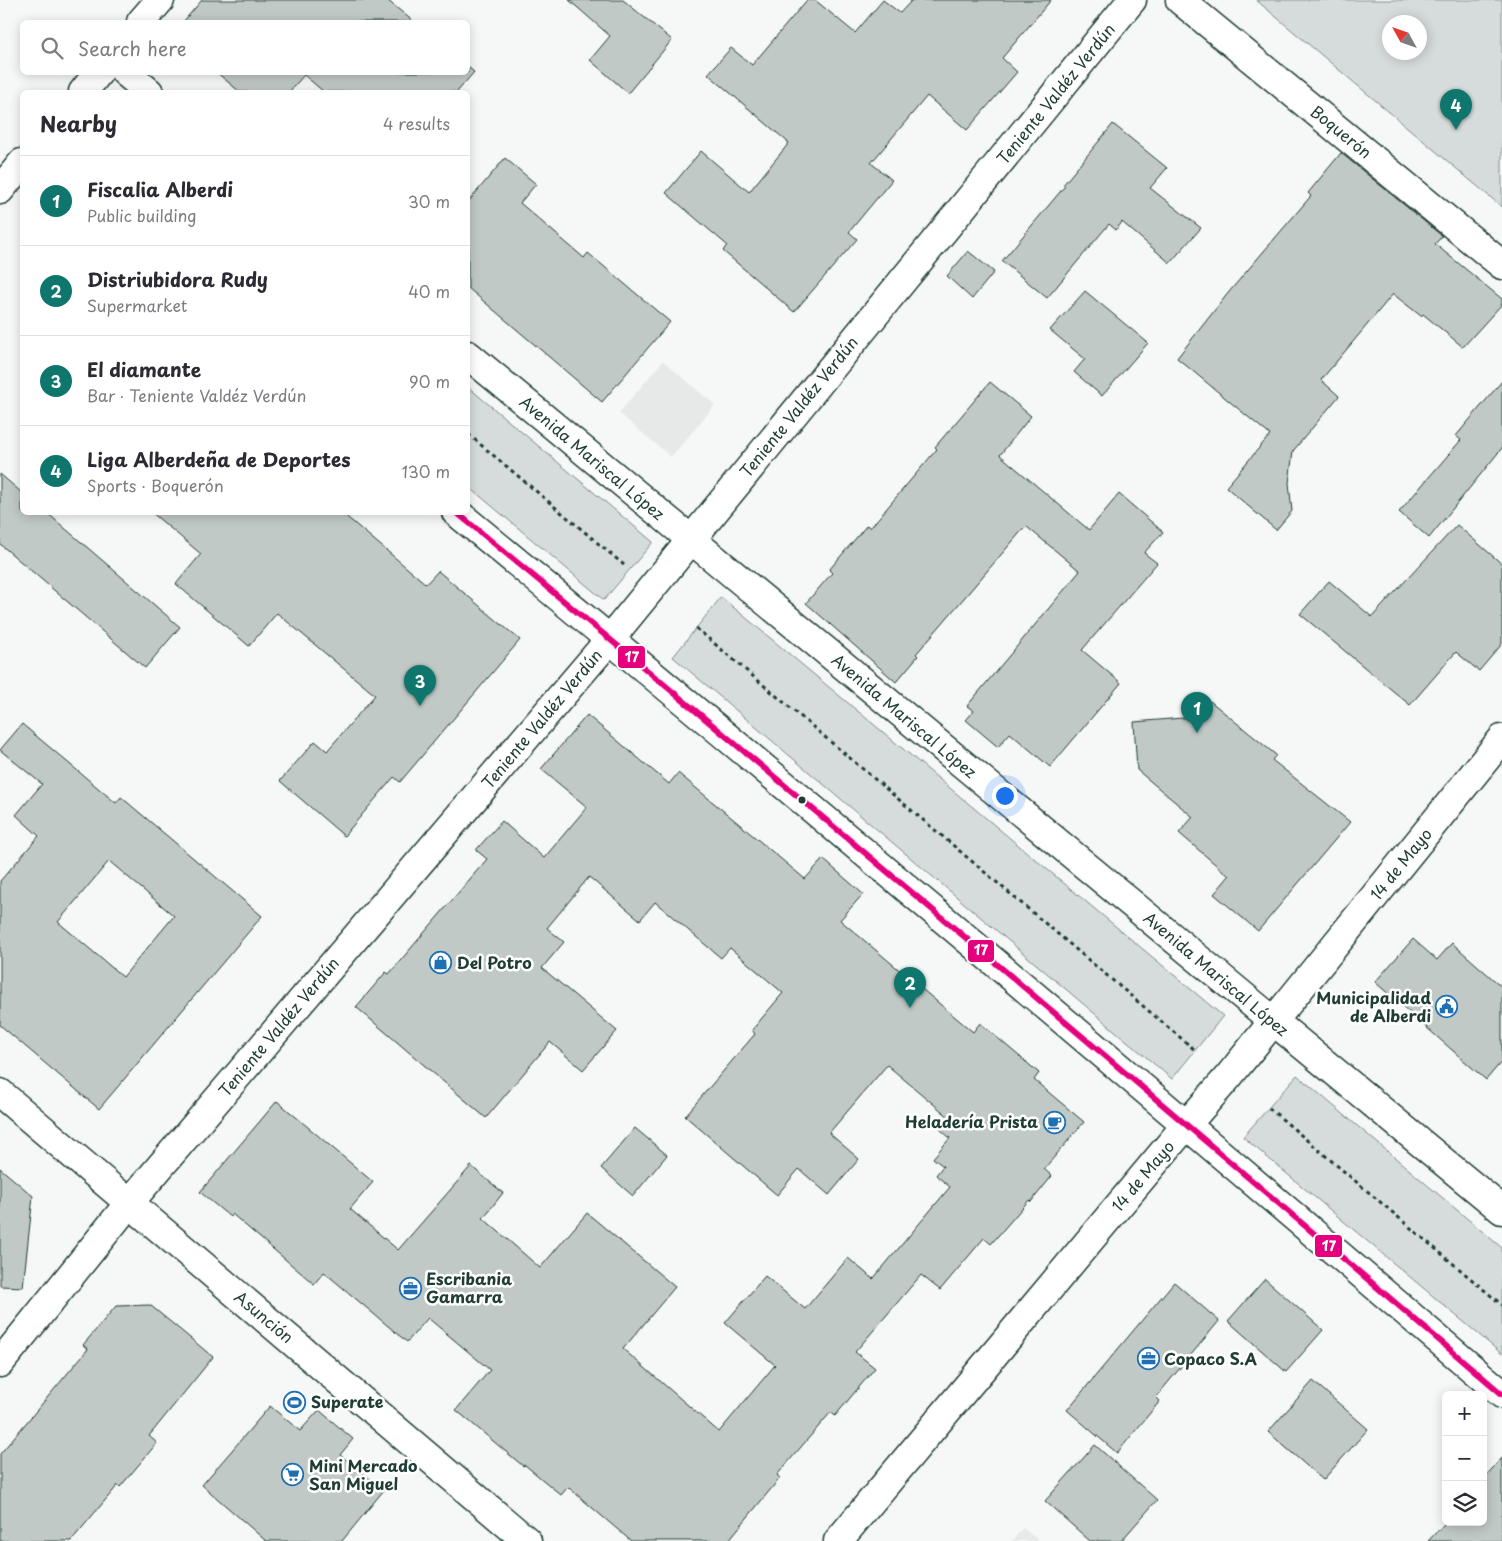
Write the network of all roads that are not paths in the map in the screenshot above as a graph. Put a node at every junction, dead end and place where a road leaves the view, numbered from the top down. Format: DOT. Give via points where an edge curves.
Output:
graph roads {
  1 [pos="160,0"];
  2 [pos="1132,0"];
  3 [pos="1180,0"];
  4 [pos="143,20"];
  5 [pos="97,75"];
  6 [pos="129,75"];
  7 [pos="85,90"];
  8 [pos="147,90"];
  9 [pos="20,165"];
  10 [pos="0,190"];
  11 [pos="1502,265"];
  12 [pos="470,357"];
  13 [pos="460,515"];
  14 [pos="690,539"];
  15 [pos="610,639"];
  16 [pos="1502,739"];
  17 [pos="1273,1021"];
  18 [pos="0,1093"];
  19 [pos="1187,1124"];
  20 [pos="130,1202"];
  21 [pos="1502,1210"];
  22 [pos="0,1362"];
  23 [pos="1502,1394"];
  24 [pos="528,1541"];
  25 [pos="838,1541"];
  1 -- 4 [label="street"];
  2 -- 14 [label="street, Teniente Valdéz Verdún"];
  3 -- 11 [label="street, Boquerón"];
  5 -- 7 [label="street"];
  6 -- 8 [label="street"];
  9 -- 10 [label="street"];
  12 -- 14 [label="street, Avenida Mariscal López"];
  13 -- 15 [label="street"];
  14 -- 15 [label="street, Teniente Valdéz Verdún"];
  14 -- 17 [label="street, Avenida Mariscal López"];
  15 -- 19 [label="street"];
  15 -- 20 [label="street, Teniente Valdéz Verdún"];
  16 -- 17 [label="street, 14 de Mayo"];
  17 -- 19 [label="street, 14 de Mayo"];
  17 -- 21 [label="street, Avenida Mariscal López"];
  18 -- 20 [label="street, Asunción"];
  19 -- 23 [label="street"];
  19 -- 25 [label="street, 14 de Mayo"];
  20 -- 22 [label="street, Teniente Valdéz Verdún"];
  20 -- 24 [label="street, Asunción"];
}
